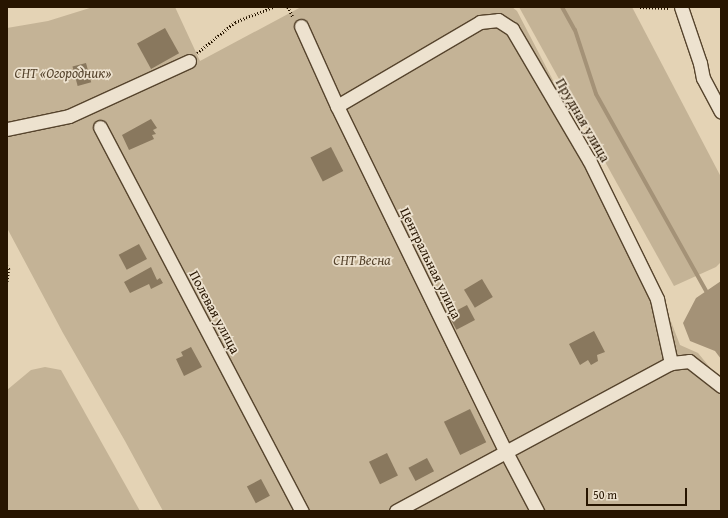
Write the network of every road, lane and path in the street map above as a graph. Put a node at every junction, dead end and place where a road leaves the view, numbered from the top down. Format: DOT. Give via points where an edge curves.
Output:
graph roads {
  1 [pos="273,7"];
  2 [pos="640,7"];
  3 [pos="681,8"];
  4 [pos="301,26"];
  5 [pos="189,61"];
  6 [pos="336,106"];
  7 [pos="721,112"];
  8 [pos="100,127"];
  9 [pos="7,129"];
  10 [pos="7,266"];
  11 [pos="7,283"];
  12 [pos="671,363"];
  13 [pos="721,386"];
  14 [pos="506,452"];
  15 [pos="302,511"];
  16 [pos="396,511"];
  17 [pos="537,511"];
  1 -- 5 [label="path" via="235,22"];
  2 -- 3 [label="path"];
  3 -- 7 [label="street" via="700,63 702,78"];
  4 -- 6 [label="street, Центральная улица"];
  5 -- 9 [label="street" via="69,116"];
  6 -- 12 [label="street, Прудная улица" via="480,22 498,20 512,29 589,160 657,299"];
  6 -- 14 [label="street, Центральная улица"];
  8 -- 15 [label="street, Полевая улица"];
  10 -- 11 [label="path"];
  12 -- 13 [label="street" via="689,361"];
  12 -- 14 [label="street"];
  14 -- 16 [label="street"];
  14 -- 17 [label="street, Центральная улица"];
}
